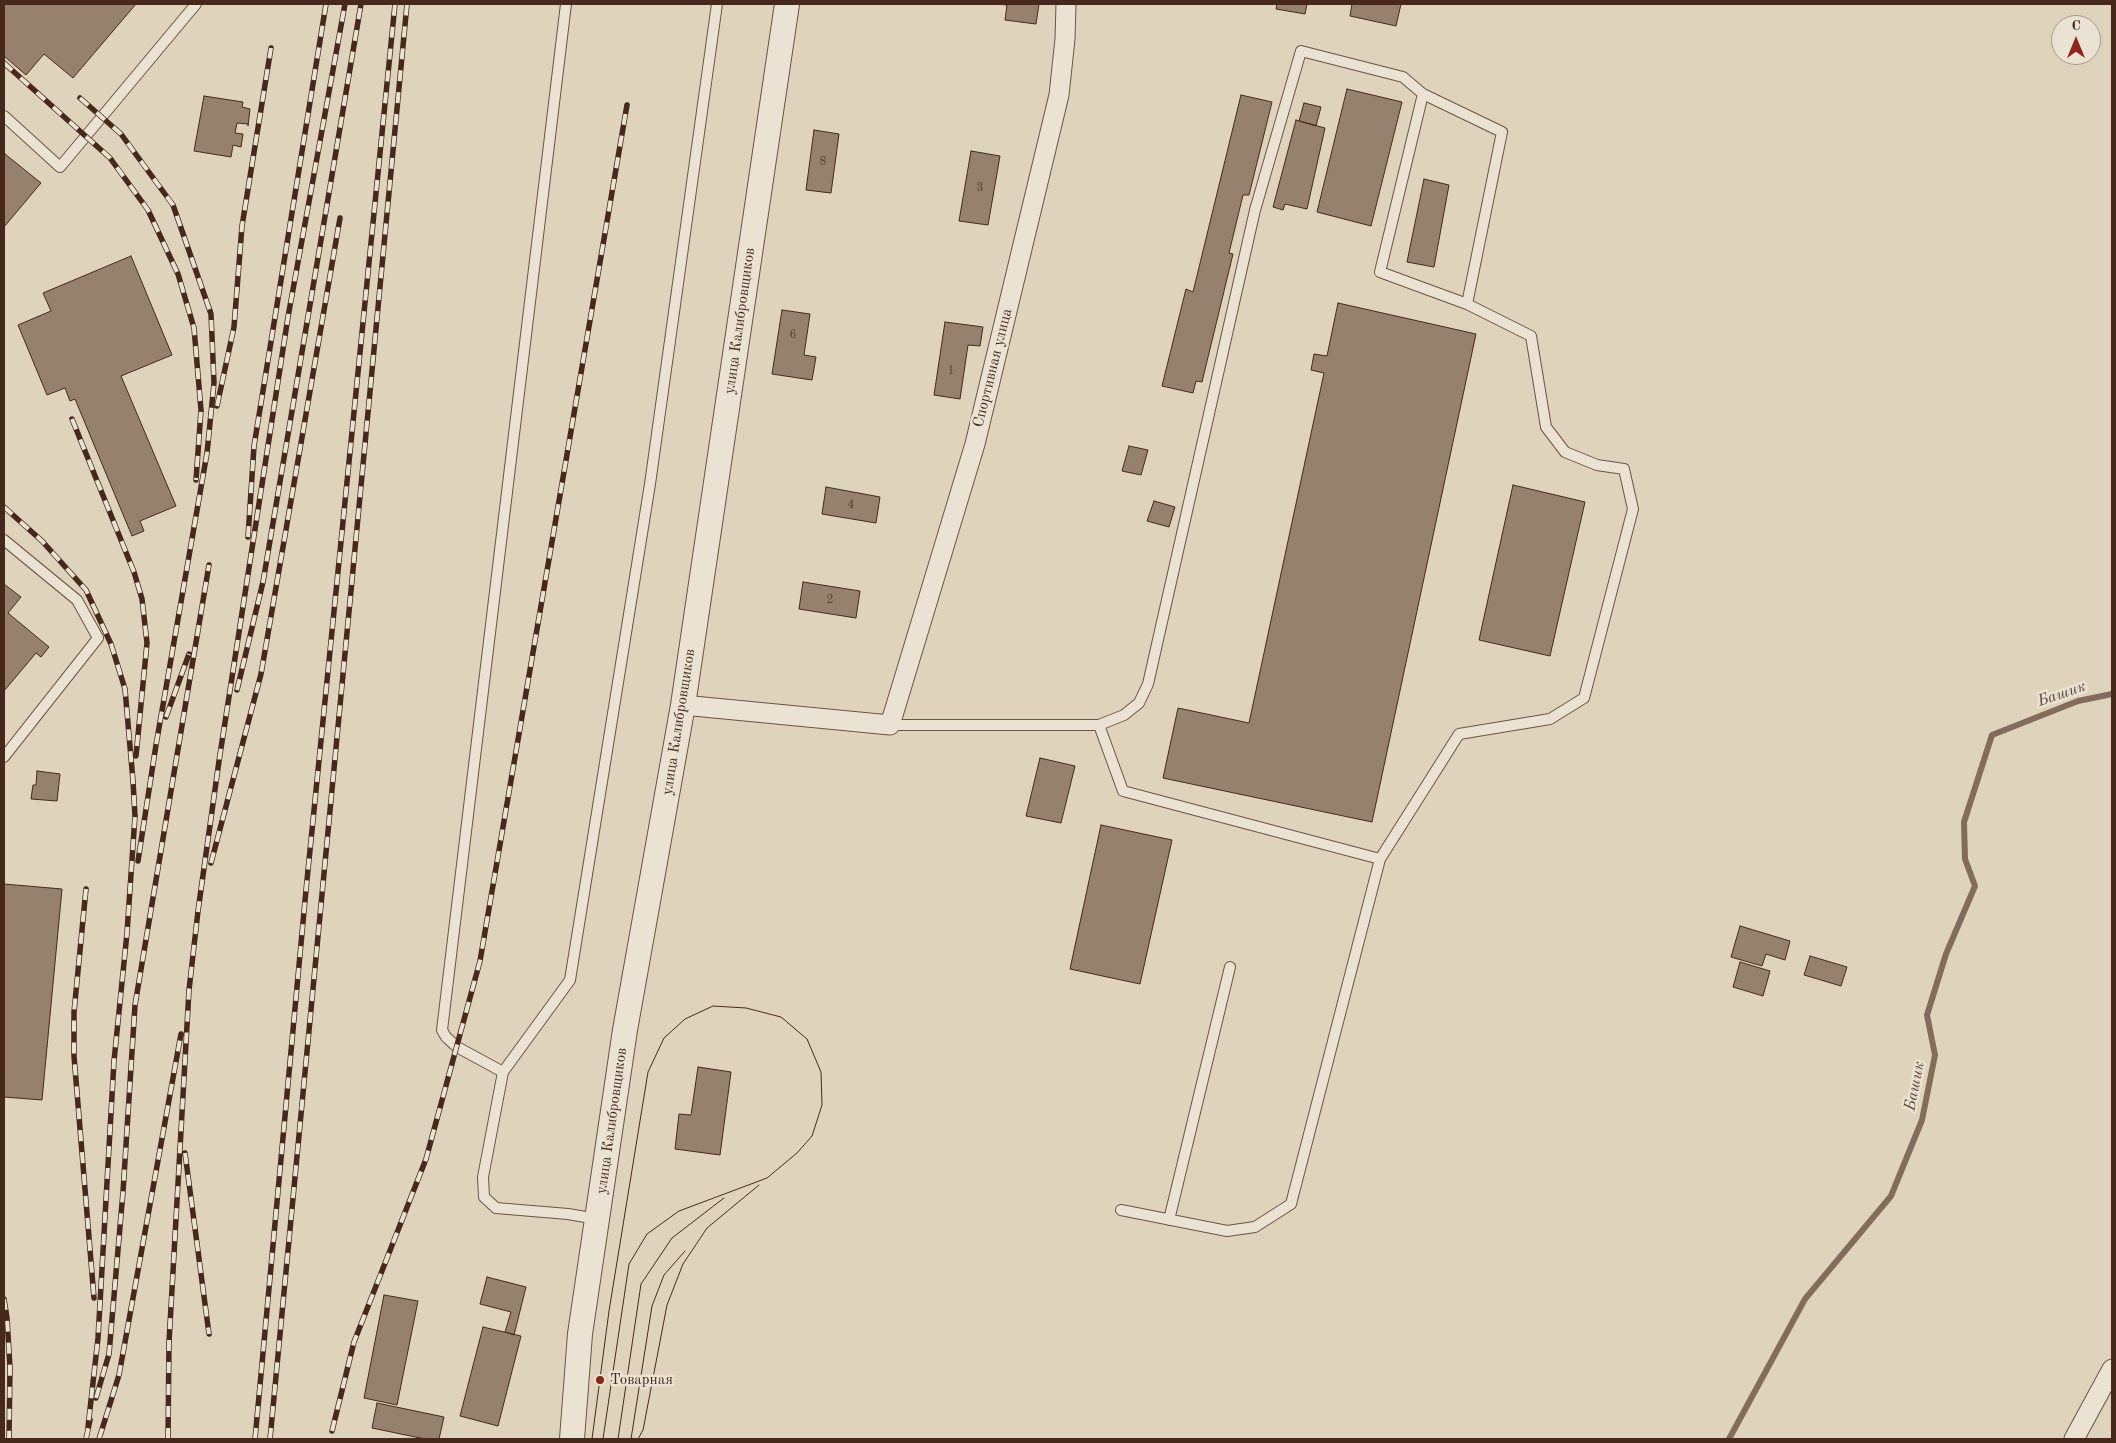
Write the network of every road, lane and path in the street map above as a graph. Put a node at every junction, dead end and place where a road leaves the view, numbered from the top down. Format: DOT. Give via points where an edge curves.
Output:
graph roads {
  1 [pos="196,4"];
  2 [pos="566,4"];
  3 [pos="718,4"];
  4 [pos="787,4"];
  5 [pos="1066,4"];
  6 [pos="1423,94"];
  7 [pos="4,116"];
  8 [pos="1467,304"];
  9 [pos="4,540"];
  10 [pos="683,705"];
  11 [pos="890,725"];
  12 [pos="1099,726"];
  13 [pos="4,757"];
  14 [pos="1380,859"];
  15 [pos="1230,967"];
  16 [pos="503,1072"];
  17 [pos="1121,1210"];
  18 [pos="597,1219"];
  19 [pos="1169,1220"];
  20 [pos="2112,1369"];
  21 [pos="572,1439"];
  22 [pos="2074,1439"];
  1 -- 7 [label="lane" via="60,167"];
  2 -- 16 [label="lane" via="442,1030 457,1047"];
  3 -- 16 [label="lane" via="650,484 570,980"];
  4 -- 10 [label="street, улица Калибровщиков"];
  5 -- 11 [label="street, Спортивная улица" via="1059,95 975,444"];
  6 -- 8 [label="lane" via="1502,132"];
  6 -- 8 [label="lane" via="1380,272"];
  6 -- 12 [label="lane" via="1404,77 1301,51 1255,210 1148,684 1140,703 1124,715"];
  8 -- 14 [label="lane" via="1531,336 1546,427 1565,452 1597,465 1624,469 1633,509 1584,698 1550,719 1459,734"];
  9 -- 13 [label="lane" via="77,600 98,638"];
  10 -- 11 [label="street"];
  10 -- 18 [label="street, улица Калибровщиков" via="625,1030"];
  11 -- 12 [label="lane"];
  12 -- 14 [label="lane" via="1123,791"];
  14 -- 19 [label="lane" via="1291,1204 1255,1227 1227,1231"];
  15 -- 19 [label="lane"];
  16 -- 18 [label="lane" via="483,1177 484,1197 496,1208"];
  17 -- 19 [label="lane"];
  18 -- 21 [label="street, улица Калибровщиков" via="580,1334"];
  20 -- 22 [label="street"];
}
